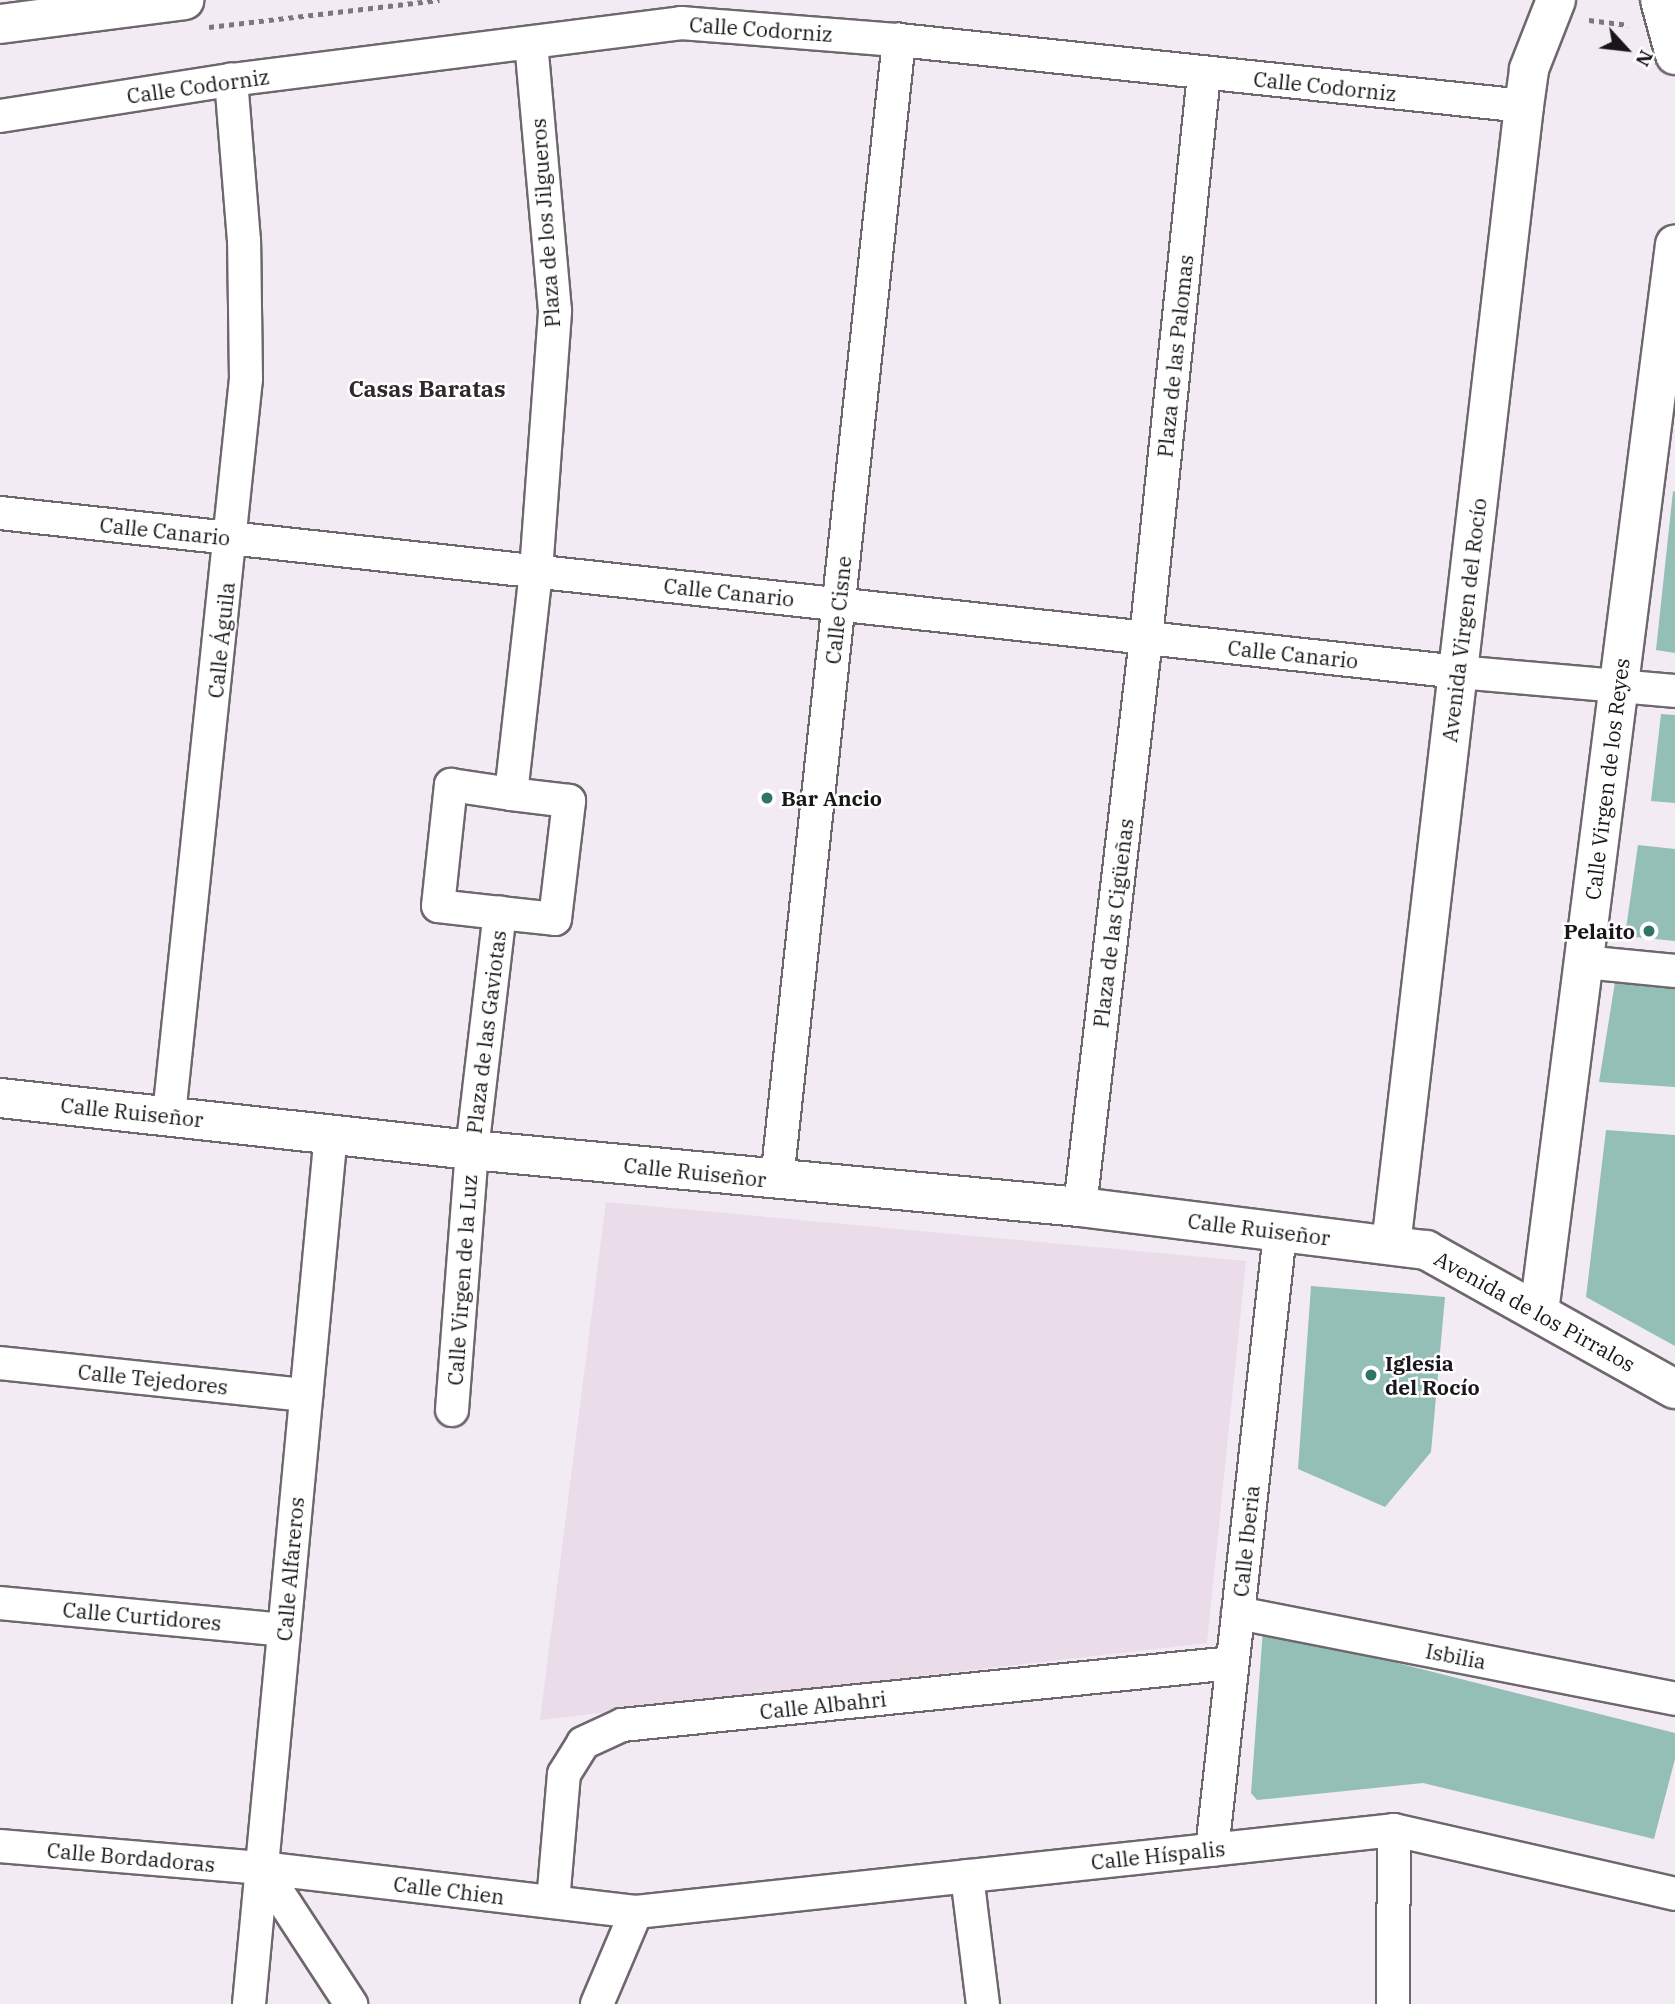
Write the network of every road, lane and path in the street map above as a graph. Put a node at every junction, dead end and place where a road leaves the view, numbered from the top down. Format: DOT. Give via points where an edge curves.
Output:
graph roads {
  1 [pos="439,0"];
  2 [pos="1554,4"];
  3 [pos="195,14"];
  4 [pos="0,24"];
  5 [pos="1667,26"];
  6 [pos="899,40"];
  7 [pos="531,43"];
  8 [pos="1204,74"];
  9 [pos="231,80"];
  10 [pos="1524,106"];
  11 [pos="0,116"];
  12 [pos="1675,245"];
  13 [pos="1663,436"];
  14 [pos="0,513"];
  15 [pos="232,538"];
  16 [pos="536,571"];
  17 [pos="839,604"];
  18 [pos="1146,638"];
  19 [pos="1458,672"];
  20 [pos="1619,685"];
  21 [pos="1675,691"];
  22 [pos="511,794"];
  23 [pos="500,913"];
  24 [pos="1583,962"];
  25 [pos="1675,971"];
  26 [pos="0,1098"];
  27 [pos="169,1115"];
  28 [pos="331,1133"];
  29 [pos="472,1150"];
  30 [pos="777,1180"];
  31 [pos="1080,1207"];
  32 [pos="1280,1233"];
  33 [pos="1391,1245"];
  34 [pos="1539,1312"];
  35 [pos="0,1363"];
  36 [pos="1675,1389"];
  37 [pos="306,1395"];
  38 [pos="452,1410"];
  39 [pos="0,1603"];
  40 [pos="1238,1613"];
  41 [pos="284,1630"];
  42 [pos="1232,1663"];
  43 [pos="1675,1699"];
  44 [pos="1394,1830"];
  45 [pos="0,1846"];
  46 [pos="1212,1850"];
  47 [pos="262,1868"];
  48 [pos="967,1876"];
  49 [pos="1675,1894"];
  50 [pos="553,1902"];
  51 [pos="636,1912"];
  52 [pos="250,2004"];
  53 [pos="351,2004"];
  54 [pos="597,2004"];
  55 [pos="983,2004"];
  56 [pos="1393,2004"];
  1 -- 3 [label="path"];
  2 -- 5 [label="path" via="1585,20"];
  2 -- 10 [label="street, Avenida Virgen del Rocío" via="1529,69"];
  3 -- 4 [label="street"];
  6 -- 7 [label="street, Calle Codorniz" via="681,23"];
  6 -- 8 [label="street, Calle Codorniz"];
  6 -- 17 [label="street, Calle Cisne"];
  7 -- 9 [label="street, Calle Codorniz"];
  7 -- 16 [label="street, Plaza de los Jilgueros" via="555,311"];
  8 -- 10 [label="street, Calle Codorniz"];
  8 -- 18 [label="street, Plaza de las Palomas"];
  9 -- 11 [label="street, Calle Codorniz"];
  9 -- 15 [label="street, Calle Águila" via="244,241 246,365"];
  10 -- 19 [label="street, Avenida Virgen del Rocío"];
  12 -- 13 [label="street, Calle Virgen de los Reyes"];
  13 -- 20 [label="street, Calle Virgen de los Reyes"];
  14 -- 15 [label="street, Calle Canario"];
  15 -- 16 [label="street, Calle Canario"];
  15 -- 27 [label="street, Calle Águila"];
  16 -- 17 [label="street, Calle Canario"];
  16 -- 22 [label="street"];
  17 -- 18 [label="street, Calle Canario"];
  17 -- 30 [label="street, Calle Cisne"];
  18 -- 19 [label="street, Calle Canario"];
  18 -- 31 [label="street, Plaza de las Cigüeñas"];
  19 -- 20 [label="street, Calle Canario"];
  19 -- 33 [label="street, Avenida Virgen del Rocío"];
  20 -- 21 [label="street, Calle Canario"];
  20 -- 24 [label="street, Calle Virgen de los Reyes"];
  22 -- 23 [label="street, Plaza de las Gaviotas" via="569,801 555,919"];
  22 -- 23 [label="street, Plaza de las Gaviotas" via="451,785 438,906"];
  23 -- 29 [label="street, Plaza de las Gaviotas"];
  24 -- 25 [label="street"];
  24 -- 34 [label="street, Calle Virgen de los Reyes"];
  26 -- 27 [label="street, Calle Ruiseñor"];
  27 -- 28 [label="street, Calle Ruiseñor"];
  28 -- 29 [label="street, Calle Ruiseñor"];
  28 -- 37 [label="street, Calle Alfareros"];
  29 -- 30 [label="street, Calle Ruiseñor"];
  29 -- 38 [label="street, Calle Virgen de la Luz"];
  30 -- 31 [label="street, Calle Ruiseñor"];
  31 -- 32 [label="street, Calle Ruiseñor"];
  32 -- 33 [label="street, Calle Ruiseñor"];
  32 -- 40 [label="street, Calle Iberia"];
  33 -- 34 [label="street, Avenida de los Pirralos" via="1426,1250"];
  34 -- 36 [label="street, Avenida de los Pirralos"];
  35 -- 37 [label="street, Calle Tejedores"];
  37 -- 41 [label="street, Calle Alfareros"];
  39 -- 41 [label="street, Calle Curtidores"];
  40 -- 42 [label="street, Calle Iberia"];
  40 -- 43 [label="street, Isbilia"];
  41 -- 47 [label="street, Calle Alfareros"];
  42 -- 46 [label="street, Calle Iberia"];
  42 -- 50 [label="street, Calle Albahri" via="622,1725 583,1743 564,1774"];
  44 -- 46 [label="street, Calle Híspalis"];
  44 -- 49 [label="street, Calle Híspalis"];
  44 -- 56 [label="street"];
  45 -- 47 [label="street, Calle Bordadoras"];
  46 -- 48 [label="street, Calle Híspalis"];
  47 -- 50 [label="street, Calle Chien"];
  47 -- 52 [label="street, Calle Alfareros"];
  47 -- 53 [label="street"];
  48 -- 51 [label="street, Calle Híspalis"];
  48 -- 55 [label="street"];
  50 -- 51 [label="street, Calle Chien"];
  51 -- 54 [label="street"];
}
